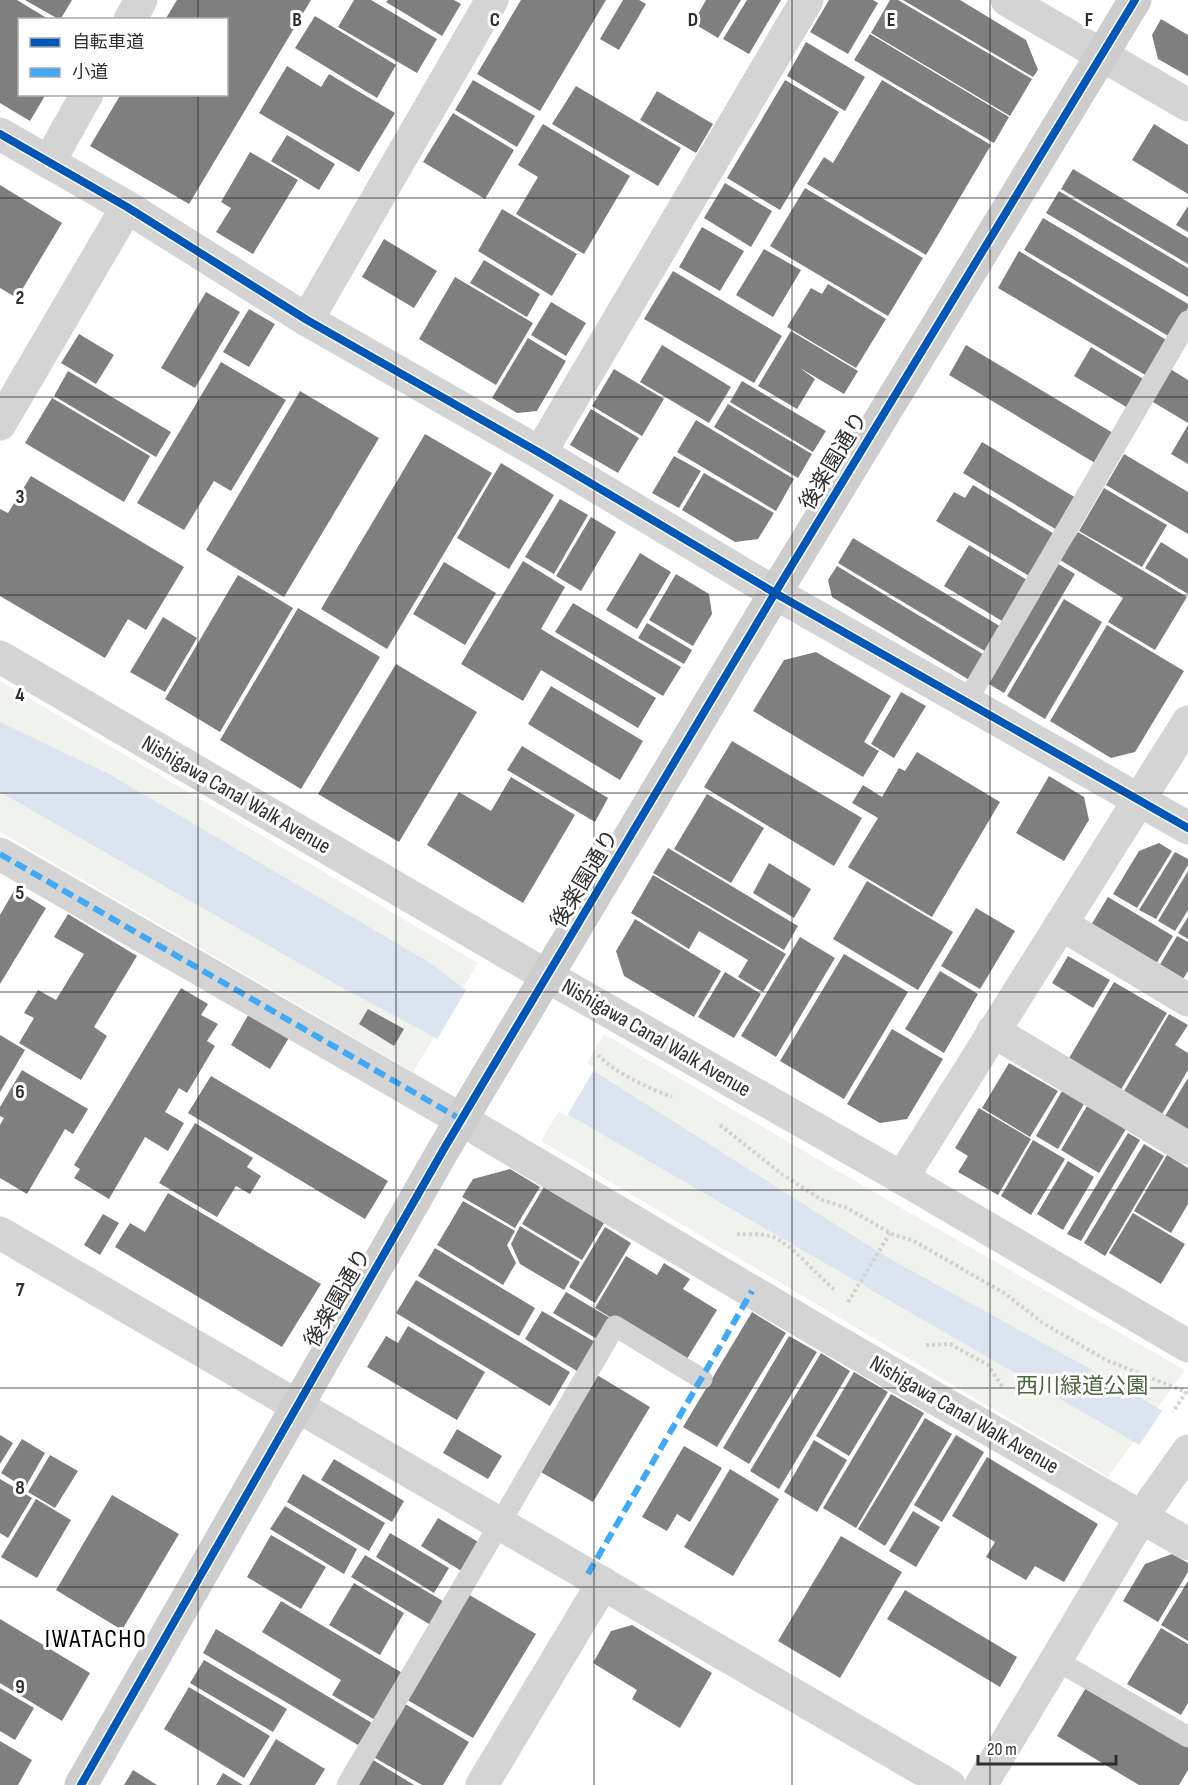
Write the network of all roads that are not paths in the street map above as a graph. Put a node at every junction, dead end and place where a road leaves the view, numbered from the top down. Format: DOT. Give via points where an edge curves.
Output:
graph roads {
  1 [pos="141,0"];
  2 [pos="492,0"];
  3 [pos="807,0"];
  4 [pos="1006,0"];
  5 [pos="1135,0"];
  6 [pos="131,18"];
  7 [pos="1102,54"];
  8 [pos="86,96"];
  9 [pos="1188,105"];
  10 [pos="0,134"];
  11 [pos="49,162"];
  12 [pos="127,207"];
  13 [pos="307,320"];
  14 [pos="1188,321"];
  15 [pos="0,424"];
  16 [pos="540,453"];
  17 [pos="775,592"];
  18 [pos="0,657"];
  19 [pos="967,701"];
  20 [pos="1188,722"];
  21 [pos="1140,800"];
  22 [pos="1188,828"];
  23 [pos="0,854"];
  24 [pos="1061,924"];
  25 [pos="547,976"];
  26 [pos="1188,1000"];
  27 [pos="993,1031"];
  28 [pos="462,1120"];
  29 [pos="1188,1148"];
  30 [pos="902,1178"];
  31 [pos="1,1236"];
  32 [pos="1188,1346"];
  33 [pos="702,1379"];
  34 [pos="297,1405"];
  35 [pos="1180,1463"];
  36 [pos="1142,1516"];
  37 [pos="499,1523"];
  38 [pos="1188,1544"];
  39 [pos="603,1583"];
  40 [pos="1056,1659"];
  41 [pos="1188,1737"];
  42 [pos="81,1785"];
  43 [pos="347,1785"];
  44 [pos="482,1785"];
  45 [pos="949,1785"];
  46 [pos="981,1785"];
  1 -- 6 [label="street"];
  2 -- 13 [label="street"];
  3 -- 16 [label="street"];
  4 -- 7 [label="street"];
  5 -- 7 [label="street, 後楽園通り"];
  7 -- 9 [label="street"];
  7 -- 17 [label="street, 後楽園通り"];
  8 -- 11 [label="street"];
  10 -- 11 [label="street"];
  11 -- 12 [label="street"];
  12 -- 13 [label="street"];
  12 -- 15 [label="street"];
  13 -- 16 [label="street"];
  14 -- 19 [label="lane"];
  16 -- 17 [label="street"];
  17 -- 19 [label="street"];
  17 -- 25 [label="street, 後楽園通り"];
  18 -- 25 [label="street, Nishigawa Canal Walk Avenue"];
  19 -- 21 [label="street"];
  20 -- 21 [label="street"];
  21 -- 22 [label="street"];
  21 -- 24 [label="street"];
  23 -- 28 [label="street, Nishigawa Canal Walk Avenue"];
  24 -- 26 [label="street"];
  24 -- 27 [label="street"];
  25 -- 28 [label="street, 後楽園通り"];
  25 -- 30 [label="street, Nishigawa Canal Walk Avenue"];
  27 -- 29 [label="street"];
  27 -- 30 [label="street"];
  28 -- 34 [label="street, 後楽園通り"];
  28 -- 36 [label="street, Nishigawa Canal Walk Avenue"];
  30 -- 32 [label="street, Nishigawa Canal Walk Avenue"];
  31 -- 34 [label="street"];
  33 -- 37 [label="lane" via="615,1326"];
  34 -- 37 [label="street"];
  34 -- 42 [label="street, 後楽園通り"];
  35 -- 36 [label="street"];
  36 -- 38 [label="street, Nishigawa Canal Walk Avenue"];
  36 -- 40 [label="street"];
  37 -- 39 [label="street"];
  37 -- 43 [label="lane"];
  39 -- 44 [label="street"];
  39 -- 45 [label="street"];
  40 -- 41 [label="lane"];
  40 -- 46 [label="street"];
}
